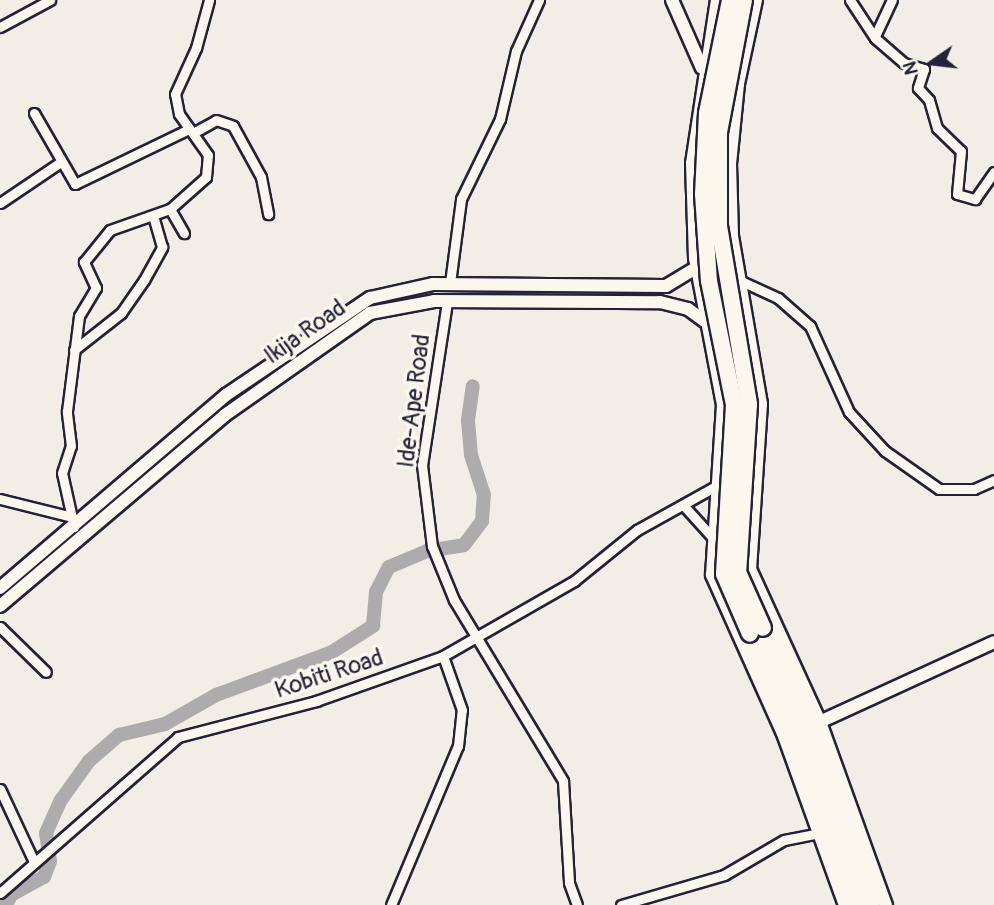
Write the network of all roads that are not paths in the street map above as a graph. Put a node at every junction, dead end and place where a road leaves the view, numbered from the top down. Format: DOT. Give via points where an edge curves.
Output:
graph roads {
  1 [pos="50,0"];
  2 [pos="209,0"];
  3 [pos="539,0"];
  4 [pos="672,0"];
  5 [pos="717,0"];
  6 [pos="730,0"];
  7 [pos="744,0"];
  8 [pos="756,0"];
  9 [pos="850,0"];
  10 [pos="892,0"];
  11 [pos="0,27"];
  12 [pos="875,36"];
  13 [pos="702,68"];
  14 [pos="34,113"];
  15 [pos="191,131"];
  16 [pos="59,163"];
  17 [pos="994,172"];
  18 [pos="0,203"];
  19 [pos="170,209"];
  20 [pos="268,214"];
  21 [pos="153,216"];
  22 [pos="184,233"];
  23 [pos="696,268"];
  24 [pos="741,281"];
  25 [pos="450,283"];
  26 [pos="447,302"];
  27 [pos="707,324"];
  28 [pos="74,350"];
  29 [pos="757,360"];
  30 [pos="717,366"];
  31 [pos="994,480"];
  32 [pos="718,485"];
  33 [pos="0,499"];
  34 [pos="685,507"];
  35 [pos="73,522"];
  36 [pos="713,537"];
  37 [pos="0,588"];
  38 [pos="0,606"];
  39 [pos="0,627"];
  40 [pos="756,631"];
  41 [pos="477,636"];
  42 [pos="994,642"];
  43 [pos="443,656"];
  44 [pos="46,672"];
  45 [pos="803,729"];
  46 [pos="0,789"];
  47 [pos="820,834"];
  48 [pos="34,862"];
  49 [pos="0,893"];
  50 [pos="391,905"];
  51 [pos="577,905"];
  52 [pos="621,905"];
  53 [pos="845,905"];
  54 [pos="857,905"];
  55 [pos="872,905"];
  56 [pos="886,905"];
  1 -- 11 [label="street"];
  2 -- 15 [label="street" via="196,48 175,94"];
  3 -- 25 [label="street" via="516,51 500,119 461,199"];
  4 -- 13 [label="street"];
  5 -- 13 [label="street"];
  6 -- 40 [label="highway, bridge" via="707,113 703,205 709,281 734,405 724,574"];
  7 -- 40 [label="highway, bridge" via="721,116 718,205 749,404 737,562"];
  8 -- 24 [label="street" via="732,130 731,220"];
  9 -- 12 [label="street"];
  10 -- 12 [label="street"];
  12 -- 17 [label="street" via="904,63 924,69 918,88 929,100 937,128 961,151 957,194 975,199"];
  13 -- 23 [label="street" via="692,163"];
  14 -- 16 [label="street"];
  15 -- 16 [label="street" via="75,184"];
  15 -- 19 [label="street" via="210,166 200,186"];
  15 -- 20 [label="street" via="216,120 233,126 261,177"];
  16 -- 18 [label="street"];
  19 -- 21 [label="street"];
  19 -- 22 [label="street"];
  21 -- 28 [label="street" via="162,247 144,280 121,313"];
  21 -- 28 [label="street" via="110,229 86,259 96,288 79,316"];
  23 -- 25 [label="street, Ikija Road" via="666,286"];
  23 -- 27 [label="street"];
  24 -- 29 [label="street"];
  24 -- 31 [label="street" via="778,298 810,326 849,412 885,451 939,489 974,489"];
  25 -- 35 [label="street, Ikija Road" via="379,295 328,322 226,395"];
  26 -- 27 [label="street, Ikija Road" via="660,302 688,309"];
  26 -- 38 [label="street, Ikija Road" via="390,307 335,333 225,415"];
  26 -- 41 [label="street, Ide-Ape Road" via="422,465 435,562"];
  27 -- 30 [label="street"];
  28 -- 35 [label="street" via="66,411 71,446 62,472"];
  29 -- 30 [label="street"];
  29 -- 45 [label="street" via="760,451 750,569"];
  30 -- 32 [label="street" via="723,405"];
  32 -- 34 [label="street, Kobiti Road"];
  32 -- 36 [label="street"];
  33 -- 35 [label="street"];
  34 -- 36 [label="street"];
  34 -- 41 [label="street, Kobiti Road" via="647,523 573,581"];
  35 -- 37 [label="street, Ikija Road"];
  36 -- 45 [label="street" via="717,594"];
  39 -- 44 [label="street"];
  40 -- 45 [label="highway"];
  41 -- 43 [label="street, Kobiti Road"];
  41 -- 51 [label="street, Ide-Ape Road" via="563,781 569,883"];
  42 -- 45 [label="street"];
  43 -- 48 [label="street, Kobiti Road" via="316,701 178,737"];
  43 -- 50 [label="street" via="462,710 458,746"];
  45 -- 47 [label="street"];
  45 -- 54 [label="highway"];
  45 -- 55 [label="highway"];
  45 -- 56 [label="street"];
  46 -- 48 [label="street"];
  47 -- 52 [label="street" via="784,840 724,875"];
  47 -- 53 [label="street"];
  48 -- 49 [label="street, Kobiti Road"];
}
